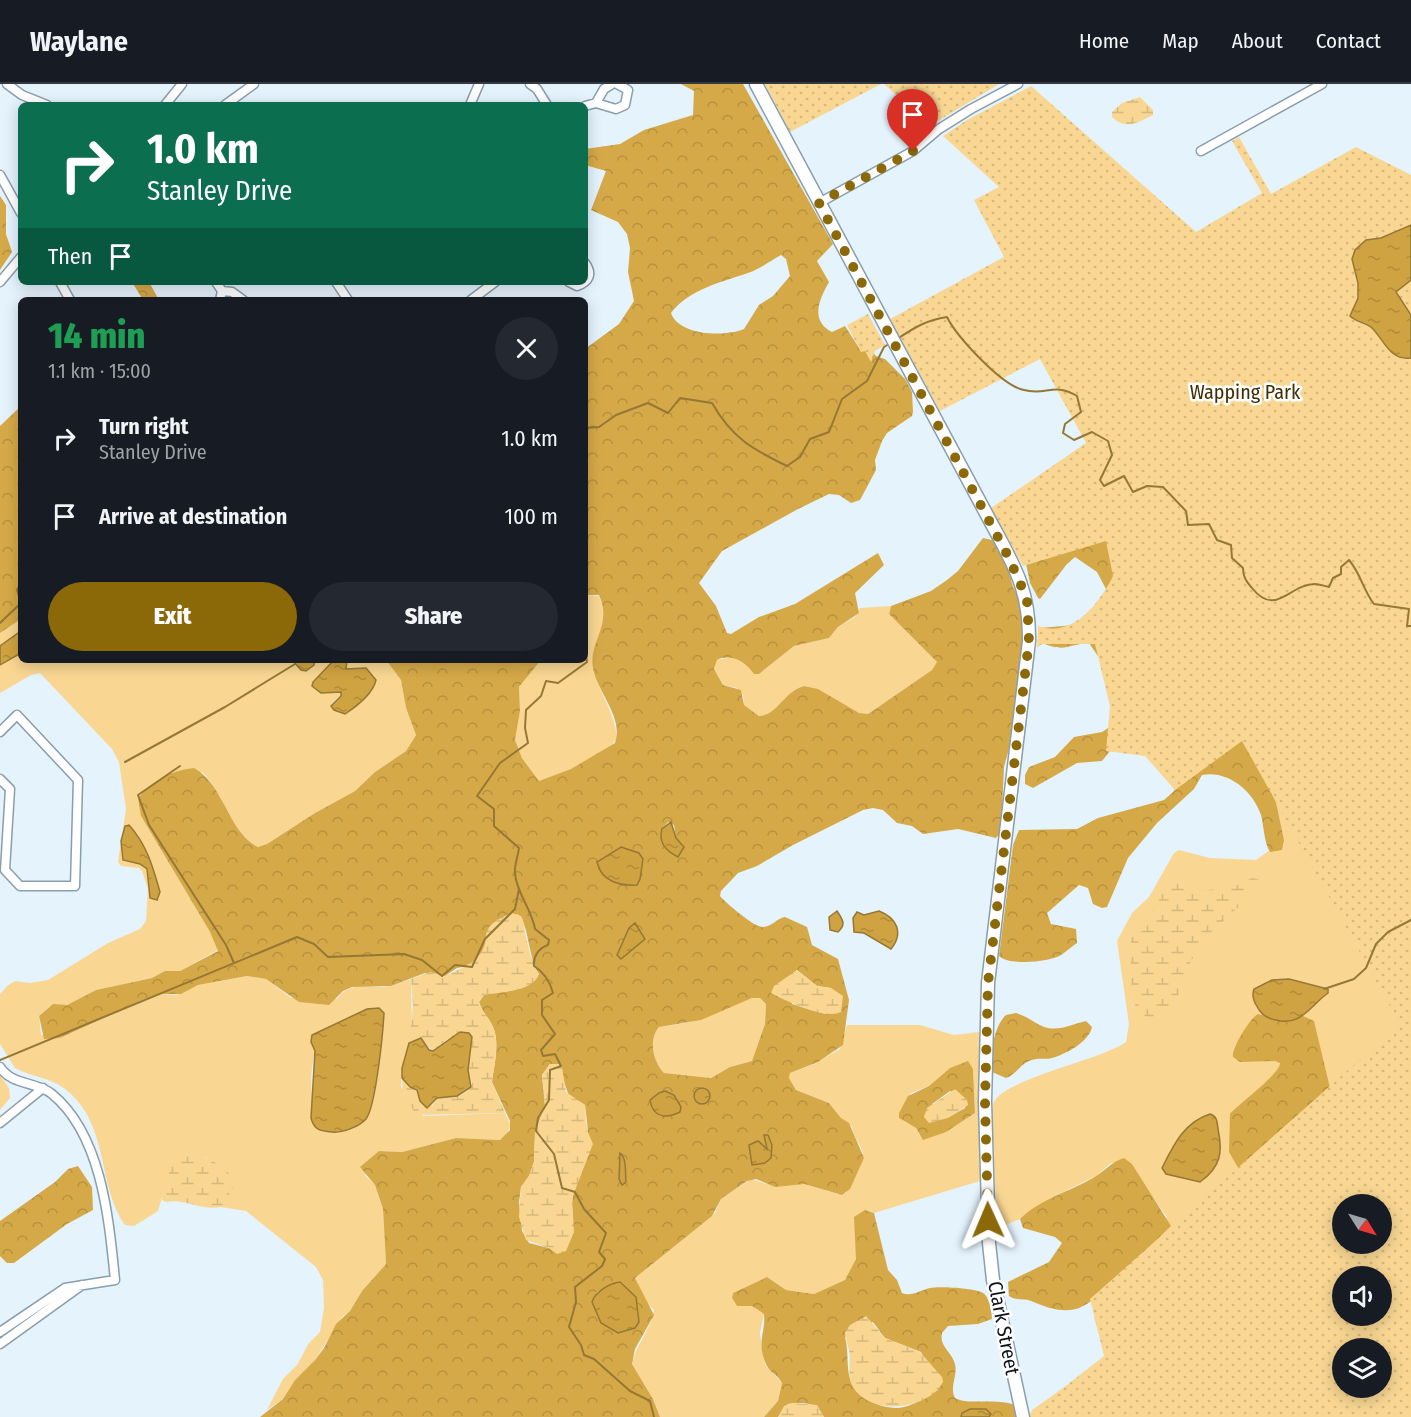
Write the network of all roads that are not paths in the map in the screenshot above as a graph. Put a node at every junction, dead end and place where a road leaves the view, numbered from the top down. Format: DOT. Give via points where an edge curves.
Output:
graph roads {
  1 [pos="6,84"];
  2 [pos="182,84"];
  3 [pos="254,84"];
  4 [pos="478,84"];
  5 [pos="530,84"];
  6 [pos="612,84"];
  7 [pos="617,84"];
  8 [pos="756,84"];
  9 [pos="1018,84"];
  10 [pos="1322,84"];
  11 [pos="1310,87"];
  12 [pos="40,102"];
  13 [pos="167,102"];
  14 [pos="229,102"];
  15 [pos="471,102"];
  16 [pos="545,102"];
  17 [pos="596,103"];
  18 [pos="588,105"];
  19 [pos="1201,151"];
  20 [pos="0,175"];
  21 [pos="819,203"];
  22 [pos="18,208"];
  23 [pos="18,260"];
  24 [pos="0,282"];
  25 [pos="491,285"];
  26 [pos="221,295"];
  27 [pos="239,297"];
  28 [pos="475,297"];
  29 [pos="1,730"];
  30 [pos="0,778"];
  31 [pos="2,870"];
  32 [pos="0,1068"];
  33 [pos="43,1088"];
  34 [pos="0,1123"];
  35 [pos="82,1285"];
  36 [pos="0,1332"];
  37 [pos="0,1344"];
  38 [pos="1023,1417"];
  1 -- 12 [label="street"];
  2 -- 13 [label="street"];
  3 -- 14 [label="street"];
  4 -- 15 [label="street"];
  5 -- 16 [label="street"];
  6 -- 17 [label="street"];
  7 -- 17 [label="street" via="628,90 625,105 616,109"];
  8 -- 21 [label="main road, Clark Street"];
  9 -- 21 [label="street" via="971,109 913,151"];
  10 -- 11 [label="street"];
  11 -- 19 [label="street"];
  17 -- 18 [label="street"];
  20 -- 22 [label="street"];
  21 -- 38 [label="main road, Clark Street" via="1020,578 1030,619 988,983 985,1091 993,1280"];
  23 -- 24 [label="street"];
  25 -- 28 [label="street"];
  26 -- 27 [label="street" via="232,292"];
  29 -- 31 [label="street" via="17,715 78,780 75,886 20,886"];
  30 -- 31 [label="street" via="10,789"];
  32 -- 33 [label="street" via="12,1078"];
  33 -- 34 [label="street"];
  33 -- 35 [label="street" via="73,1119 91,1150 112,1240 115,1280"];
  35 -- 36 [label="street" via="65,1288"];
  35 -- 37 [label="street"];
}
